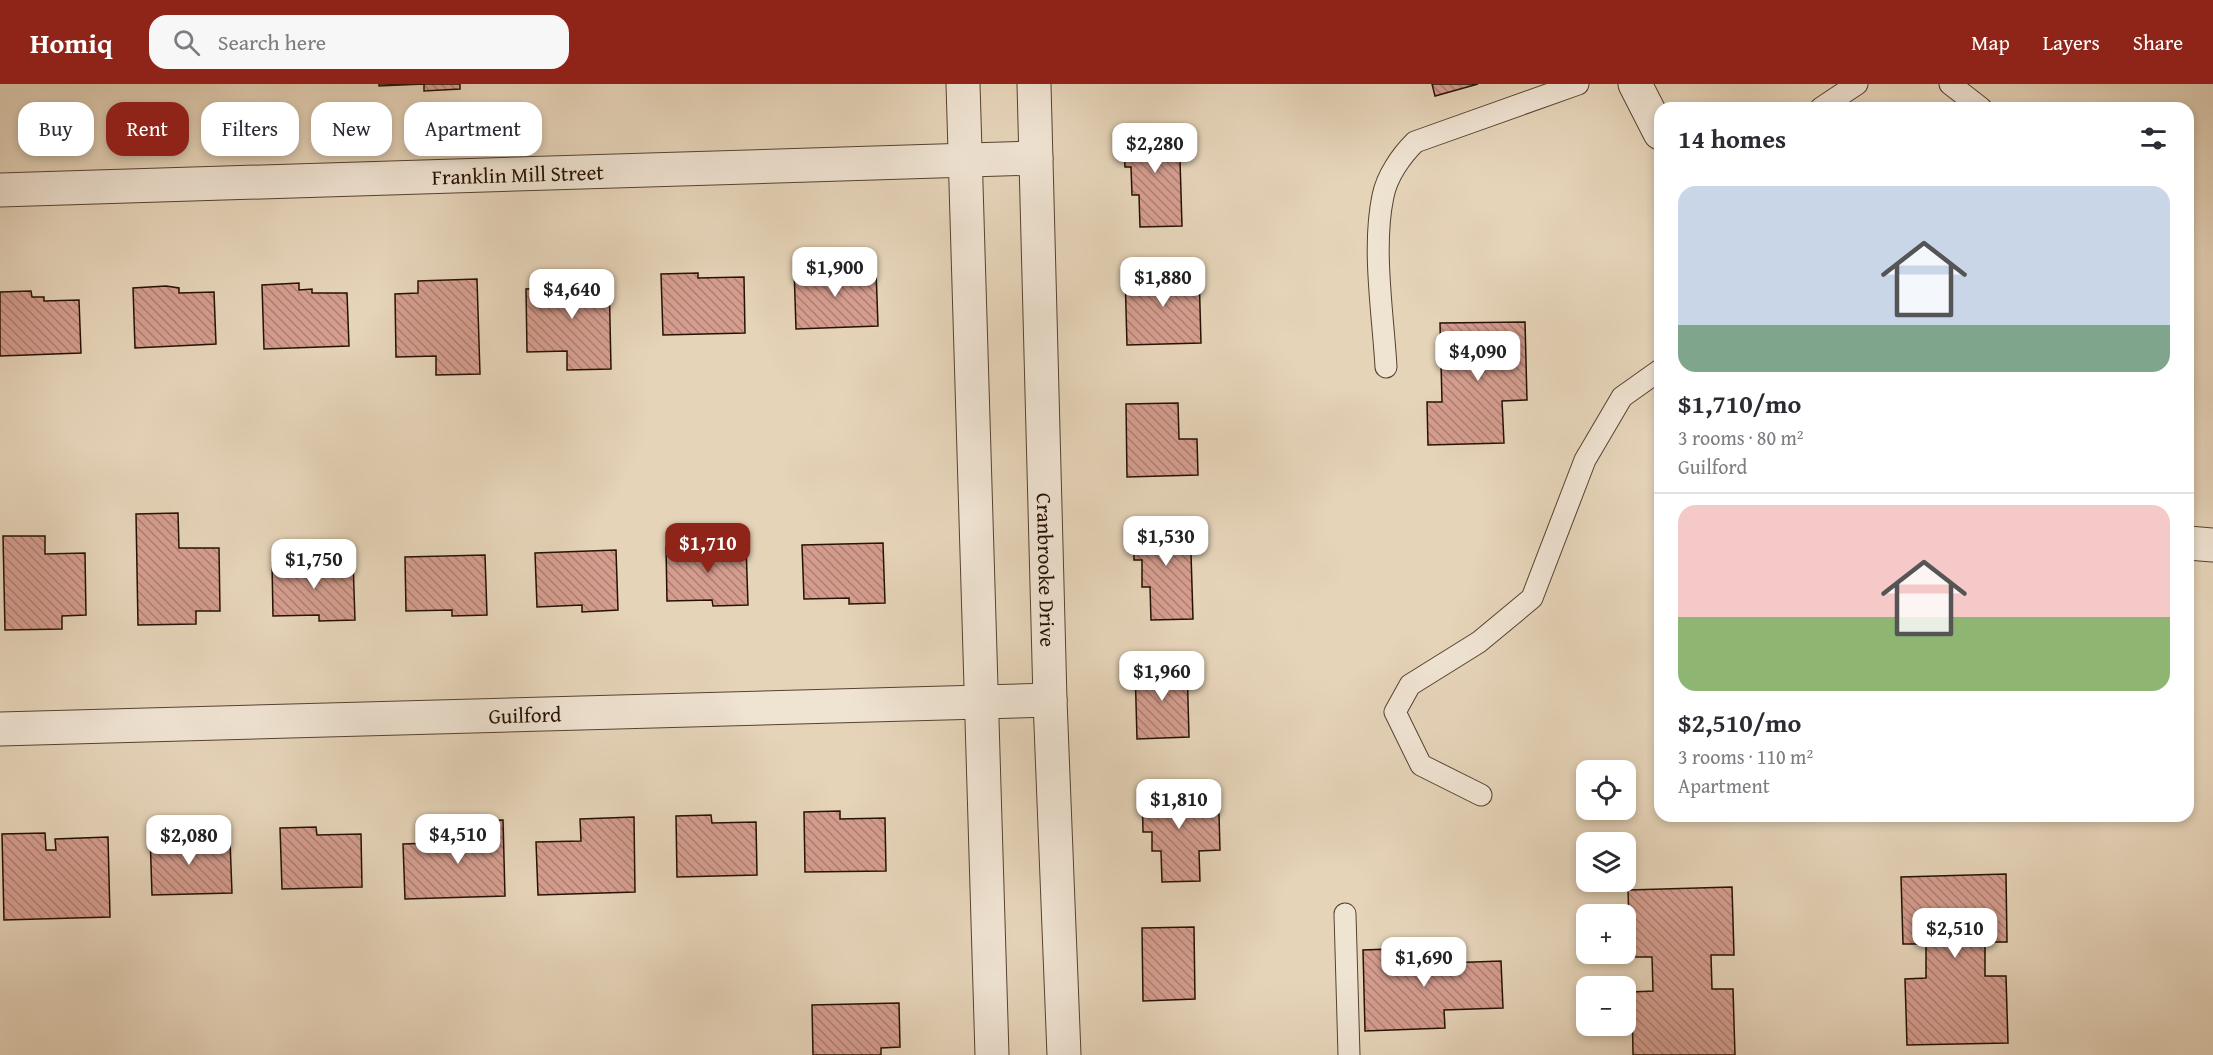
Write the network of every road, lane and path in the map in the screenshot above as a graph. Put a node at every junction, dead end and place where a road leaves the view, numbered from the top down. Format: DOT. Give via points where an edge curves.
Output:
graph roads {
  1 [pos="963,84"];
  2 [pos="1034,84"];
  3 [pos="1578,84"];
  4 [pos="1635,84"];
  5 [pos="1857,84"];
  6 [pos="1950,84"];
  7 [pos="1830,102"];
  8 [pos="1973,102"];
  9 [pos="1654,121"];
  10 [pos="1036,158"];
  11 [pos="966,160"];
  12 [pos="0,190"];
  13 [pos="1386,367"];
  14 [pos="1654,374"];
  15 [pos="2194,543"];
  16 [pos="2213,545"];
  17 [pos="1050,700"];
  18 [pos="981,702"];
  19 [pos="0,729"];
  20 [pos="1482,795"];
  21 [pos="1345,914"];
  22 [pos="992,1055"];
  23 [pos="1064,1055"];
  24 [pos="1349,1055"];
  1 -- 11 [label="street"];
  2 -- 10 [label="street, Cranbrooke Drive"];
  3 -- 13 [label="lane" via="1415,142 1400,158 1383,195 1380,242"];
  4 -- 9 [label="street"];
  5 -- 7 [label="lane"];
  6 -- 8 [label="lane"];
  10 -- 11 [label="street, Franklin Mill Street"];
  10 -- 17 [label="street, Cranbrooke Drive"];
  11 -- 12 [label="street, Franklin Mill Street"];
  11 -- 18 [label="street"];
  14 -- 20 [label="lane" via="1622,397 1585,460 1532,598 1479,642 1410,685 1395,712 1421,765"];
  15 -- 16 [label="street"];
  17 -- 18 [label="street, Guilford"];
  17 -- 23 [label="street, Cranbrooke Drive"];
  18 -- 19 [label="street, Guilford"];
  18 -- 22 [label="street"];
  21 -- 24 [label="lane"];
}
